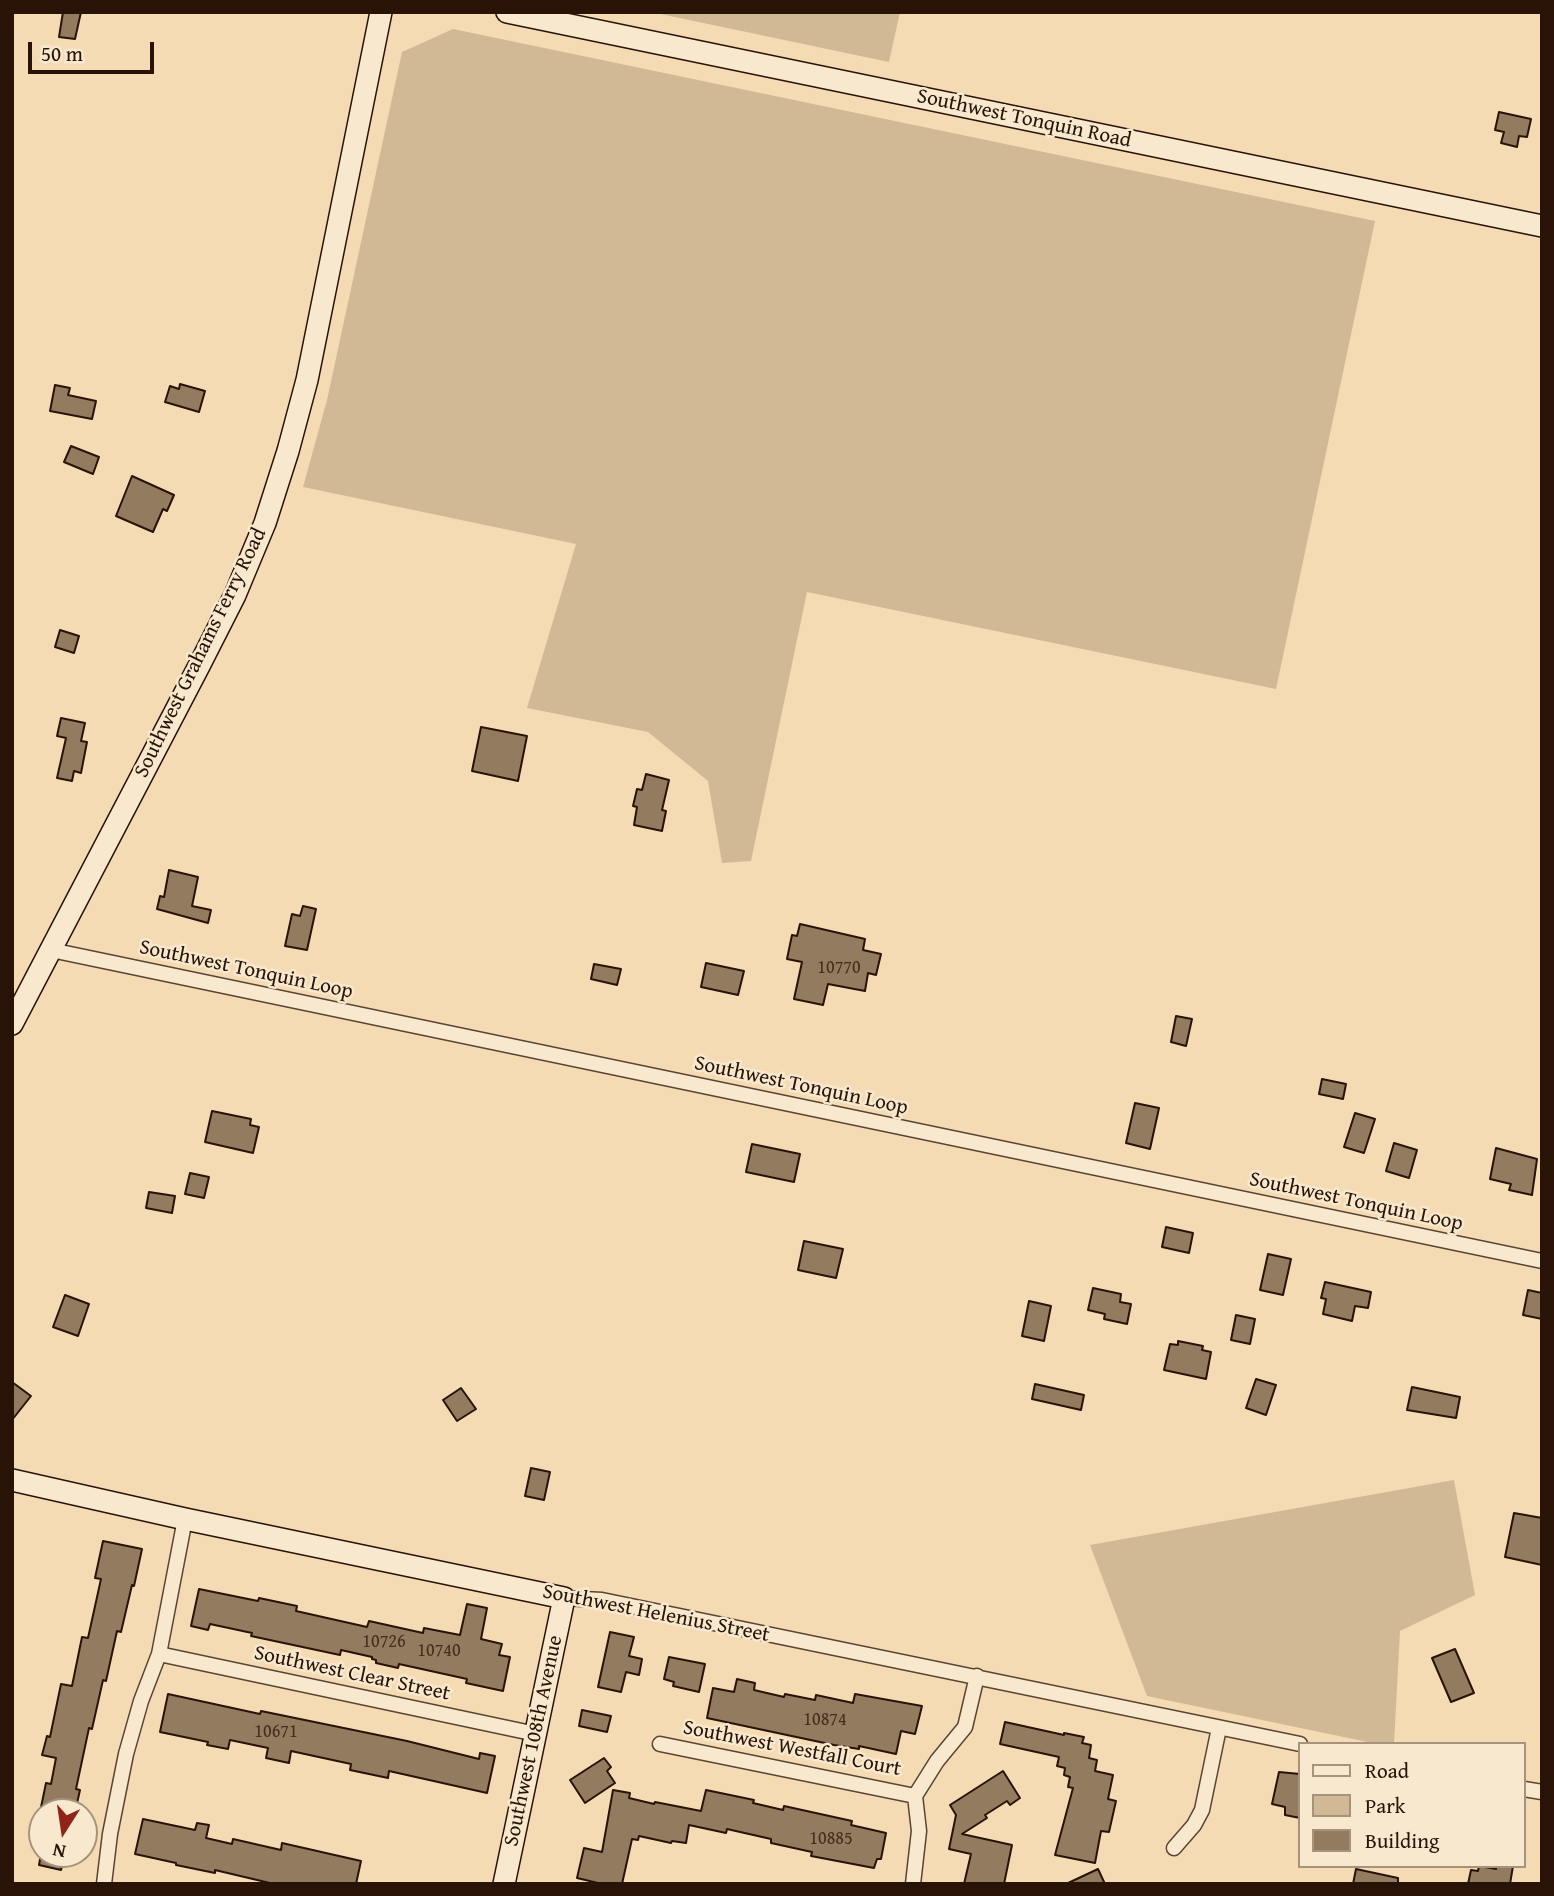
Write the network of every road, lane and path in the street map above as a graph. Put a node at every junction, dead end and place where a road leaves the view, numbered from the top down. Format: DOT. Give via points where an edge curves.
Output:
graph roads {
  1 [pos="381,12"];
  2 [pos="507,12"];
  3 [pos="1542,226"];
  4 [pos="51,950"];
  5 [pos="12,1024"];
  6 [pos="1542,1261"];
  7 [pos="12,1480"];
  8 [pos="186,1519"];
  9 [pos="565,1598"];
  10 [pos="159,1654"];
  11 [pos="977,1676"];
  12 [pos="1219,1728"];
  13 [pos="536,1734"];
  14 [pos="660,1744"];
  15 [pos="1298,1744"];
  16 [pos="915,1796"];
  17 [pos="1174,1848"];
  18 [pos="104,1884"];
  19 [pos="504,1884"];
  20 [pos="913,1884"];
  1 -- 4 [label="street, Southwest Grahams Ferry Road" via="307,380 265,523 235,594"];
  2 -- 3 [label="street, Southwest Tonquin Road"];
  4 -- 5 [label="street, Southwest Grahams Ferry Road"];
  4 -- 6 [label="street, Southwest Tonquin Loop"];
  7 -- 8 [label="street, Southwest Helenius Street"];
  8 -- 9 [label="street, Southwest Helenius Street"];
  8 -- 10 [label="street"];
  9 -- 11 [label="street, Southwest Helenius Street" via="601,1600"];
  9 -- 13 [label="street, Southwest 108th Avenue"];
  10 -- 13 [label="street, Southwest Clear Street"];
  10 -- 18 [label="street" via="126,1754"];
  11 -- 12 [label="street, Southwest Helenius Street"];
  11 -- 16 [label="street" via="965,1727"];
  12 -- 15 [label="street, Southwest Helenius Street"];
  12 -- 17 [label="street" via="1202,1810"];
  13 -- 19 [label="street, Southwest 108th Avenue"];
  14 -- 16 [label="street, Southwest Westfall Court"];
  16 -- 20 [label="street" via="919,1830"];
}
